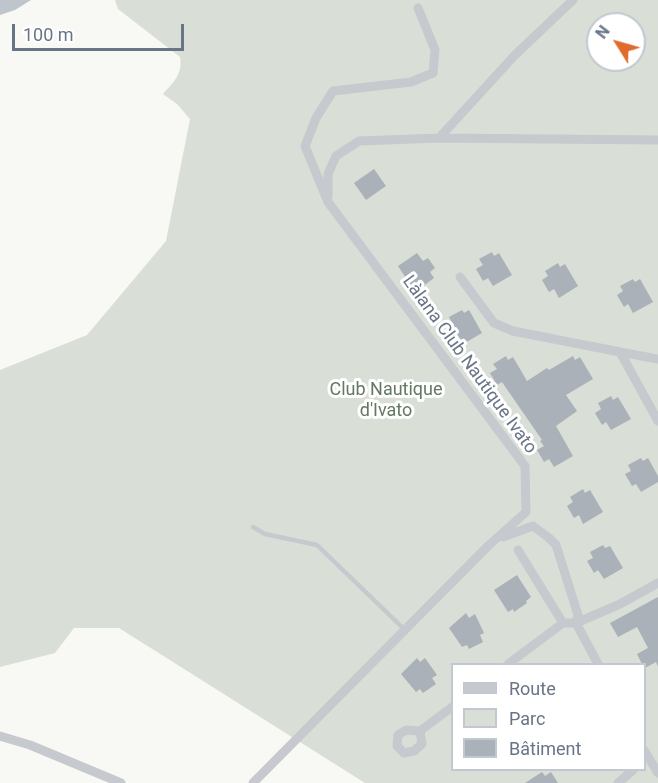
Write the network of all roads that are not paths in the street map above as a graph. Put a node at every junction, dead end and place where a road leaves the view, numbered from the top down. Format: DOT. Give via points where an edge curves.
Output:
graph roads {
  1 [pos="573,0"];
  2 [pos="418,8"];
  3 [pos="439,138"];
  4 [pos="658,140"];
  5 [pos="328,202"];
  6 [pos="460,277"];
  7 [pos="620,352"];
  8 [pos="658,359"];
  9 [pos="658,421"];
  10 [pos="253,527"];
  11 [pos="492,543"];
  12 [pos="518,550"];
  13 [pos="658,583"];
  14 [pos="563,623"];
  15 [pos="576,623"];
  16 [pos="406,630"];
  17 [pos="509,663"];
  18 [pos="597,663"];
  19 [pos="451,708"];
  20 [pos="420,731"];
  21 [pos="0,736"];
  22 [pos="646,755"];
  23 [pos="632,771"];
  24 [pos="658,773"];
  25 [pos="121,783"];
  26 [pos="254,783"];
  27 [pos="618,783"];
  1 -- 3 [label="street" via="515,55"];
  2 -- 5 [label="street, Làlana Club Nautique Ivato" via="435,50 433,73 411,82 333,91 316,118 305,146"];
  3 -- 4 [label="street"];
  3 -- 5 [label="street" via="359,141 336,156 328,174"];
  5 -- 11 [label="street, Làlana Club Nautique Ivato" via="525,466 526,512"];
  6 -- 7 [label="street" via="494,323 513,331"];
  7 -- 8 [label="street"];
  7 -- 9 [label="street"];
  10 -- 16 [label="lane" via="265,534 317,545"];
  11 -- 15 [label="street" via="533,526 549,537 556,545 570,586 578,615"];
  11 -- 16 [label="street, Làlana Club Nautique Ivato"];
  12 -- 14 [label="street"];
  13 -- 15 [label="street"];
  14 -- 15 [label="street"];
  14 -- 17 [label="street"];
  15 -- 18 [label="street"];
  16 -- 26 [label="street, Làlana Club Nautique Ivato"];
  19 -- 20 [label="street"];
  21 -- 25 [label="street"];
  22 -- 24 [label="street"];
  23 -- 27 [label="street"];
}
